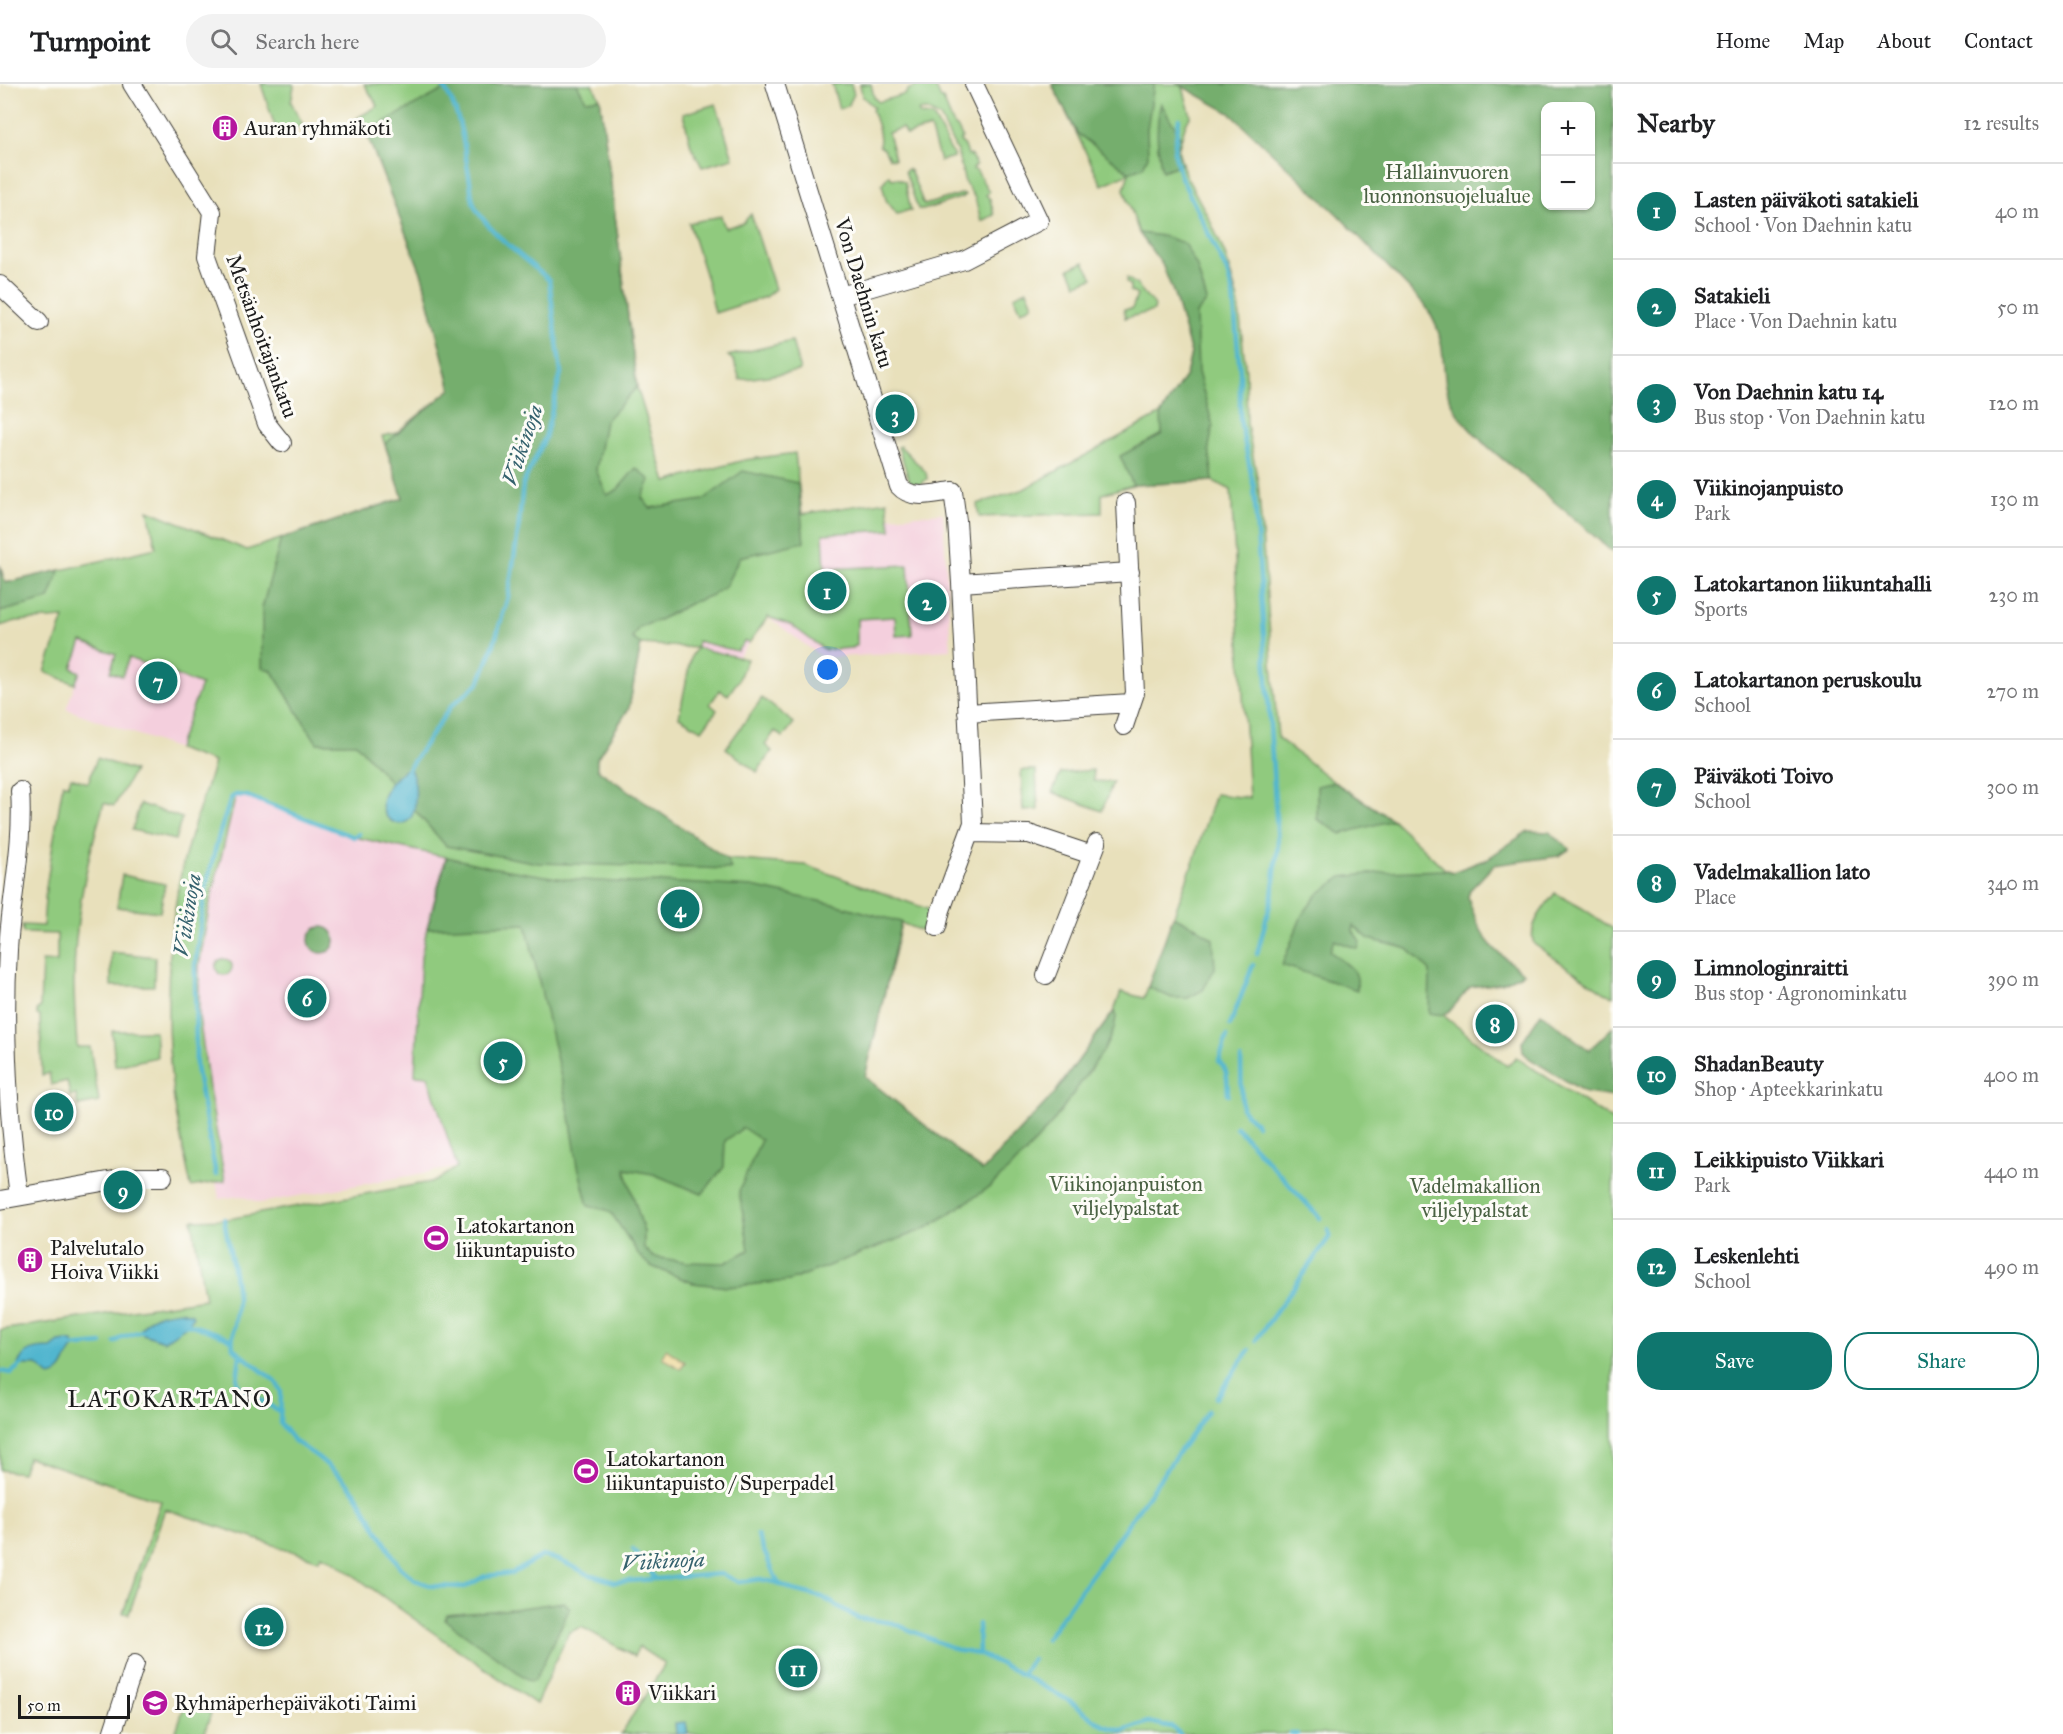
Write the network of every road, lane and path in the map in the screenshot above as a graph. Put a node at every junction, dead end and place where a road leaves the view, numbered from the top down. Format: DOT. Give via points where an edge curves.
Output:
graph roads {
  1 [pos="132,84"];
  2 [pos="775,84"];
  3 [pos="974,84"];
  4 [pos="0,285"];
  5 [pos="841,296"];
  6 [pos="39,322"];
  7 [pos="282,443"];
  8 [pos="1126,503"];
  9 [pos="1130,572"];
  10 [pos="961,583"];
  11 [pos="1131,704"];
  12 [pos="967,713"];
  13 [pos="1124,726"];
  14 [pos="20,790"];
  15 [pos="970,833"];
  16 [pos="937,927"];
  17 [pos="1046,975"];
  18 [pos="163,1177"];
  19 [pos="19,1196"];
  20 [pos="0,1200"];
  21 [pos="135,1664"];
  22 [pos="112,1734"];
  1 -- 7 [label="street, Metsänhoitajankatu" via="212,212 207,256 267,424"];
  2 -- 5 [label="street, Von Daehnin katu"];
  3 -- 5 [label="street" via="1039,221 964,260"];
  4 -- 6 [label="street"];
  5 -- 10 [label="street, Von Daehnin katu" via="899,486 911,495 953,491"];
  8 -- 9 [label="street"];
  9 -- 10 [label="street"];
  9 -- 11 [label="street" via="1135,693"];
  10 -- 12 [label="street, Von Daehnin katu"];
  11 -- 12 [label="street"];
  11 -- 13 [label="street"];
  12 -- 15 [label="street, Von Daehnin katu" via="973,823"];
  14 -- 19 [label="street" via="22,821 6,994 9,1122"];
  15 -- 16 [label="street, Von Daehnin katu"];
  15 -- 17 [label="street" via="1029,834 1095,849"];
  18 -- 19 [label="street" via="131,1177"];
  19 -- 20 [label="street"];
  21 -- 22 [label="street"];
}
